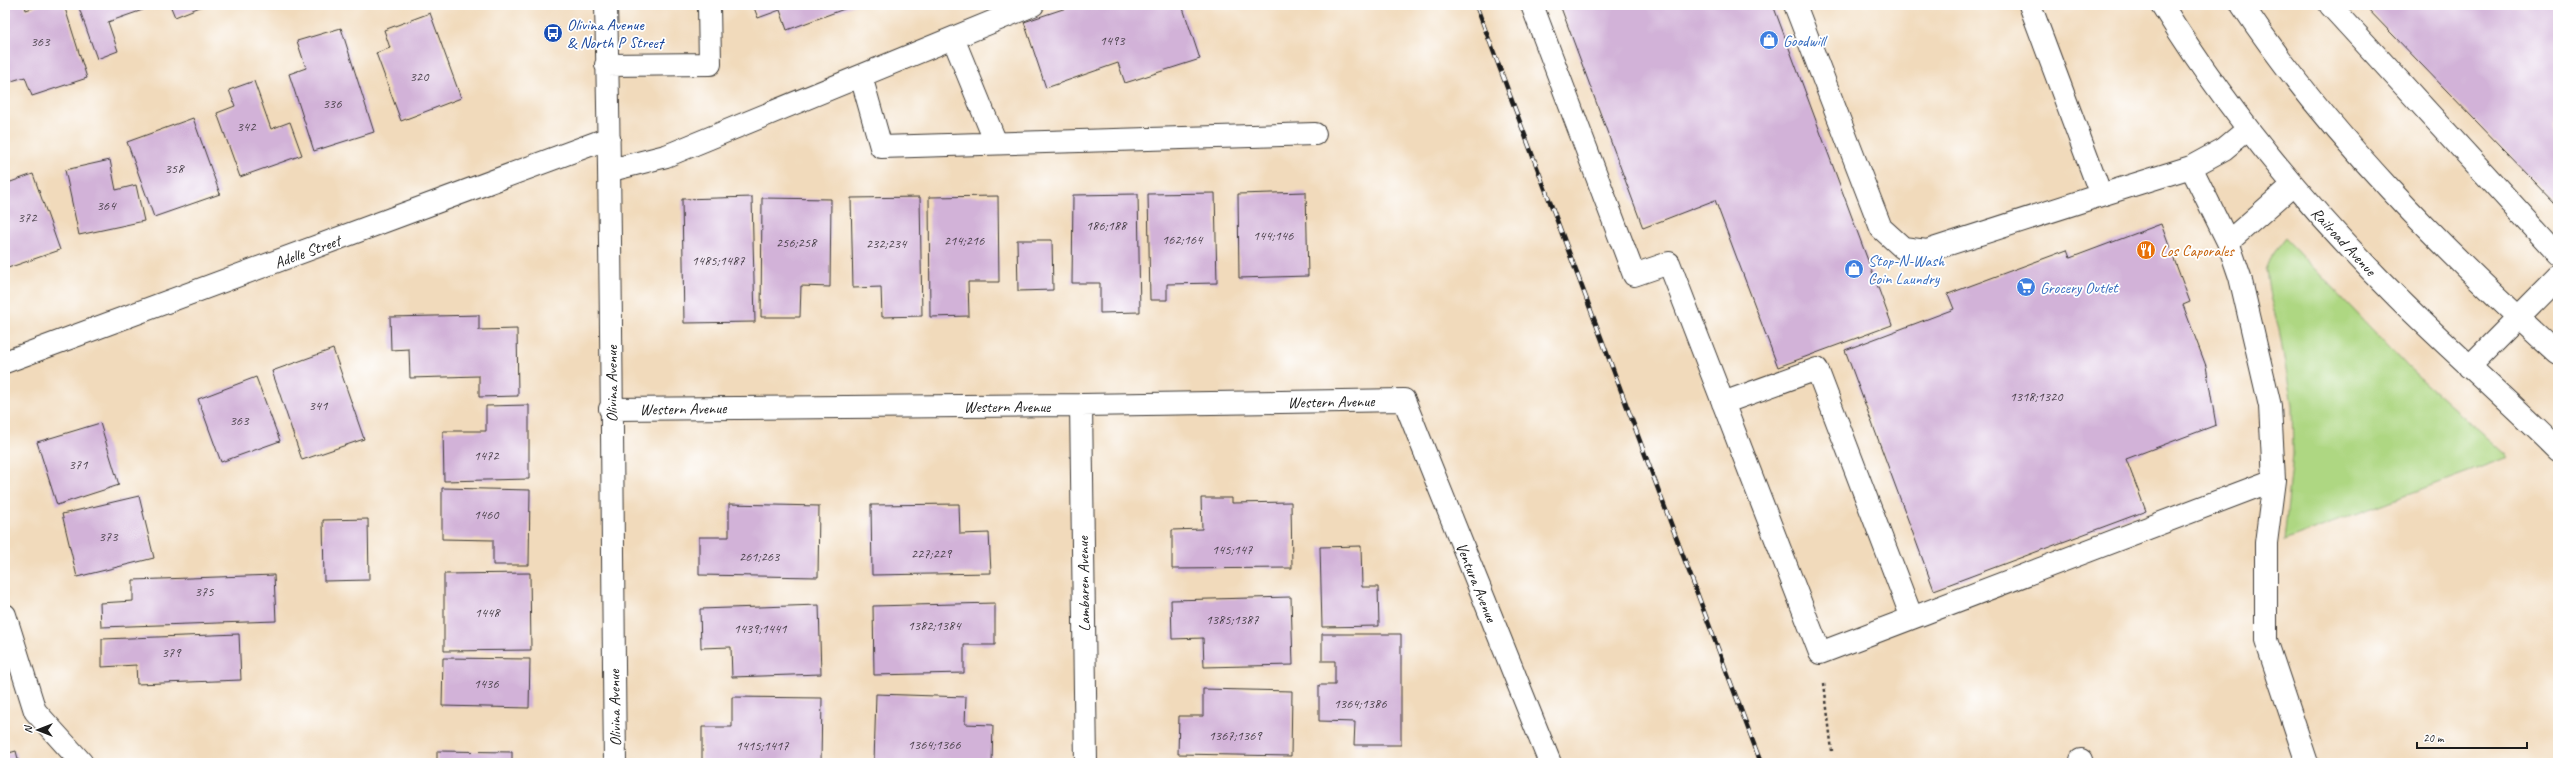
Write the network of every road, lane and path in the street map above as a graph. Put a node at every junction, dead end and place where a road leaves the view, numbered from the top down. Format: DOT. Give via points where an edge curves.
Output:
graph roads {
  1 [pos="606,5"];
  2 [pos="709,5"];
  3 [pos="1032,5"];
  4 [pos="1532,5"];
  5 [pos="1796,5"];
  6 [pos="2030,5"];
  7 [pos="2162,5"];
  8 [pos="2242,5"];
  9 [pos="2330,5"];
  10 [pos="952,38"];
  11 [pos="606,65"];
  12 [pos="861,76"];
  13 [pos="2248,130"];
  14 [pos="1315,134"];
  15 [pos="609,138"];
  16 [pos="996,143"];
  17 [pos="2191,167"];
  18 [pos="611,170"];
  19 [pos="2293,185"];
  20 [pos="2101,195"];
  21 [pos="2228,242"];
  22 [pos="2558,254"];
  23 [pos="2558,277"];
  24 [pos="2518,318"];
  25 [pos="2558,354"];
  26 [pos="5,362"];
  27 [pos="2469,368"];
  28 [pos="1404,400"];
  29 [pos="1723,402"];
  30 [pos="1081,406"];
  31 [pos="610,409"];
  32 [pos="2558,450"];
  33 [pos="2274,480"];
  34 [pos="5,616"];
  35 [pos="1912,618"];
  36 [pos="1820,652"];
  37 [pos="1832,751"];
  38 [pos="82,763"];
  39 [pos="615,763"];
  40 [pos="1086,763"];
  41 [pos="1550,763"];
  42 [pos="2307,763"];
  1 -- 11 [label="street, Olivina Avenue"];
  2 -- 11 [label="street" via="710,64"];
  3 -- 10 [label="street"];
  4 -- 29 [label="street" via="1634,275 1669,263"];
  5 -- 20 [label="street" via="1881,228 1903,248 1927,251"];
  6 -- 20 [label="street"];
  7 -- 13 [label="street, Railroad Avenue" via="2187,45"];
  8 -- 24 [label="street" via="2301,86 2362,160 2430,233"];
  9 -- 22 [label="street"];
  10 -- 12 [label="street"];
  10 -- 16 [label="street"];
  11 -- 15 [label="street, Olivina Avenue"];
  12 -- 16 [label="street" via="881,147"];
  12 -- 18 [label="street" via="666,156"];
  13 -- 17 [label="street" via="2224,149"];
  13 -- 19 [label="street, Railroad Avenue"];
  14 -- 16 [label="street"];
  15 -- 18 [label="street, Olivina Avenue"];
  15 -- 26 [label="street, Adelle Street"];
  17 -- 20 [label="street"];
  17 -- 21 [label="street"];
  18 -- 31 [label="street, Olivina Avenue"];
  19 -- 21 [label="street"];
  19 -- 27 [label="street, Railroad Avenue" via="2397,298"];
  21 -- 33 [label="street" via="2240,277 2270,406"];
  23 -- 24 [label="street"];
  24 -- 25 [label="street"];
  24 -- 27 [label="street"];
  27 -- 32 [label="street, Railroad Avenue"];
  28 -- 30 [label="street, Western Avenue"];
  28 -- 41 [label="street, Ventura Avenue"];
  29 -- 35 [label="street" via="1817,369"];
  29 -- 36 [label="street"];
  30 -- 31 [label="street, Western Avenue"];
  30 -- 40 [label="street, Lambaren Avenue"];
  31 -- 39 [label="street, Olivina Avenue"];
  33 -- 35 [label="street"];
  33 -- 42 [label="street" via="2266,543 2266,640"];
  34 -- 38 [label="street" via="35,711"];
  35 -- 36 [label="street"];
  36 -- 37 [label="path"];
}
